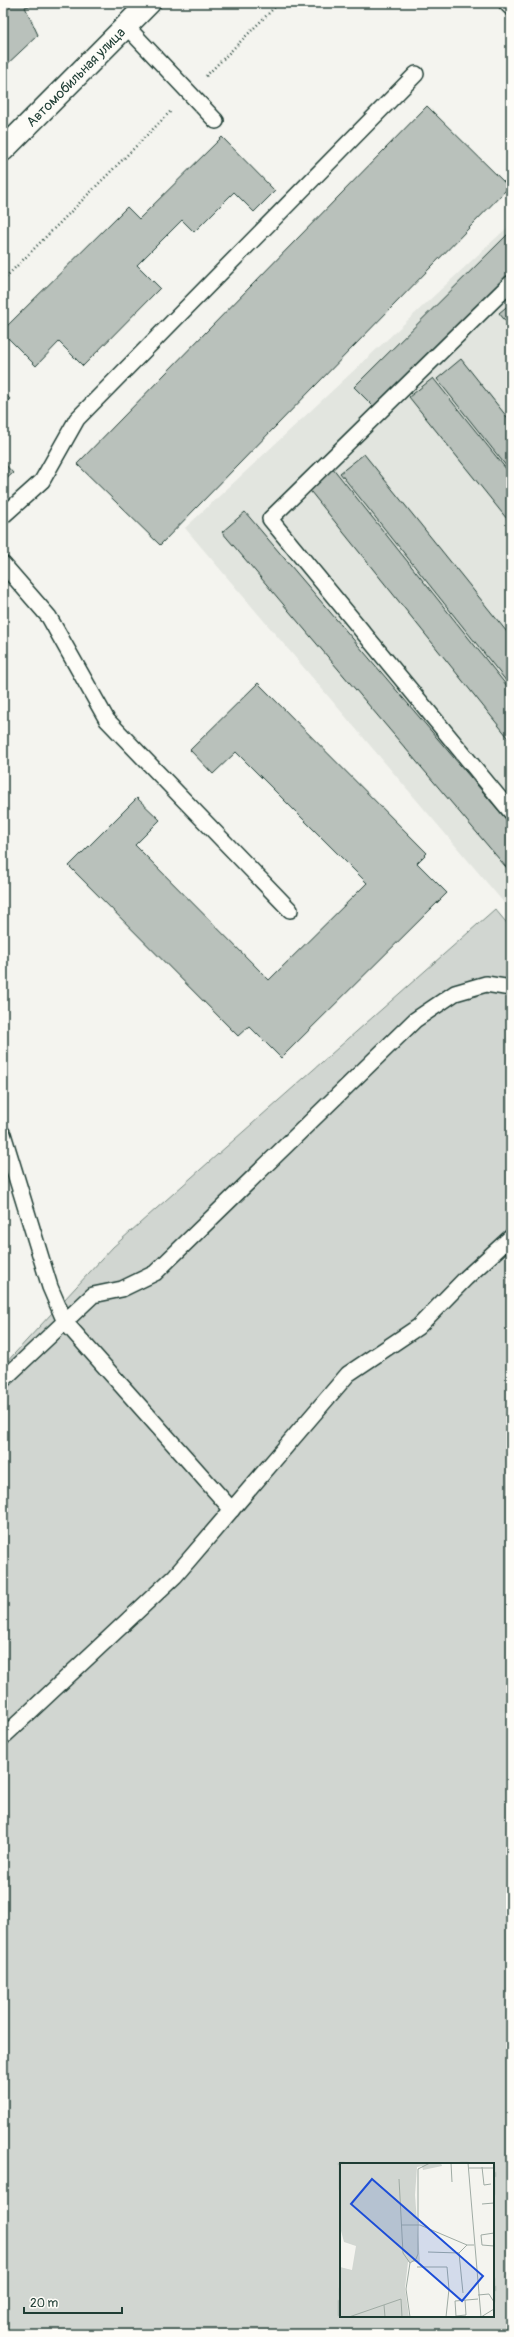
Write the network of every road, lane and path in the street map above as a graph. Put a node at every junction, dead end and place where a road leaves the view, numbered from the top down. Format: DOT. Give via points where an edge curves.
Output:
graph roads {
  1 [pos="149,3"];
  2 [pos="279,3"];
  3 [pos="506,3"];
  4 [pos="511,8"];
  5 [pos="126,26"];
  6 [pos="416,74"];
  7 [pos="189,93"];
  8 [pos="216,120"];
  9 [pos="3,150"];
  10 [pos="3,280"];
  11 [pos="511,283"];
  12 [pos="3,516"];
  13 [pos="3,564"];
  14 [pos="511,812"];
  15 [pos="290,910"];
  16 [pos="511,988"];
  17 [pos="3,1134"];
  18 [pos="511,1237"];
  19 [pos="65,1322"];
  20 [pos="3,1380"];
  21 [pos="232,1510"];
  22 [pos="3,1737"];
  1 -- 5 [label="street, Автомобильная улица"];
  2 -- 7 [label="path"];
  3 -- 4 [label="lane"];
  5 -- 7 [label="lane"];
  5 -- 9 [label="street, Автомобильная улица"];
  6 -- 12 [label="lane" via="77,419 42,481"];
  7 -- 8 [label="lane"];
  7 -- 10 [label="path"];
  11 -- 14 [label="lane" via="270,519"];
  13 -- 15 [label="lane" via="49,618 107,720"];
  16 -- 19 [label="lane" via="486,984 455,993 415,1020 155,1273 122,1289 93,1295"];
  17 -- 19 [label="lane" via="50,1287"];
  18 -- 21 [label="lane" via="418,1327 348,1374"];
  19 -- 20 [label="lane"];
  19 -- 21 [label="lane"];
  21 -- 22 [label="lane" via="175,1576"];
}
